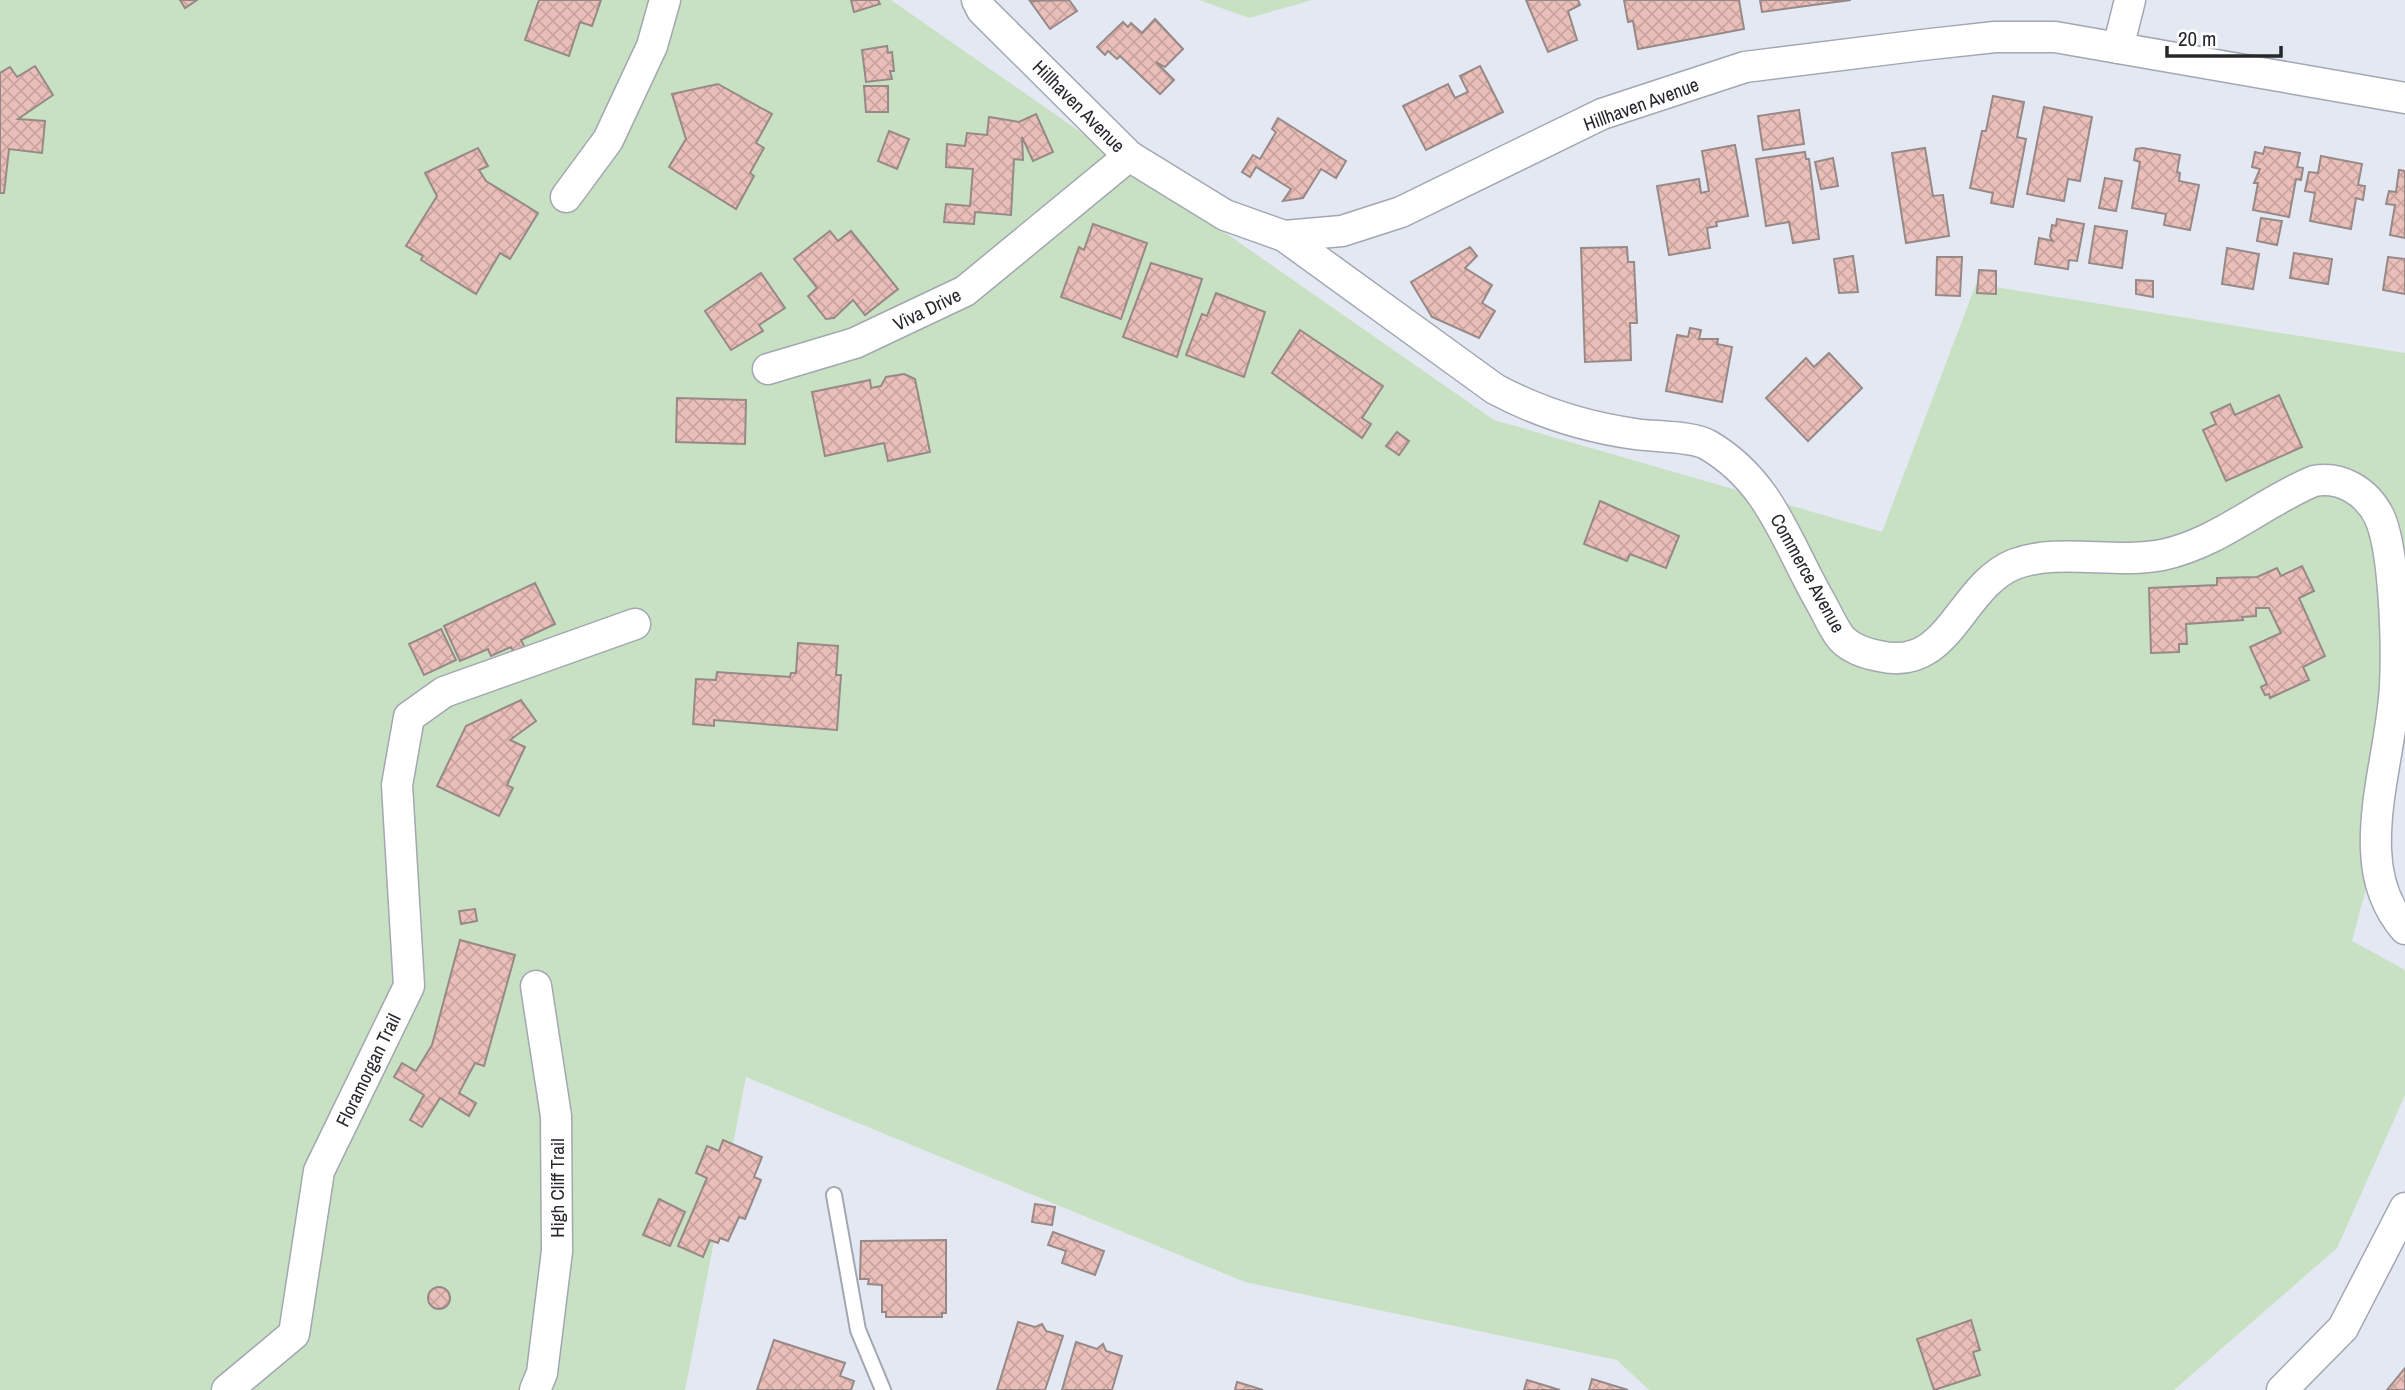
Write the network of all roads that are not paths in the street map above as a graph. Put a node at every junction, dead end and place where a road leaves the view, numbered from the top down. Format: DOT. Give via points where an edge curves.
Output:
graph roads {
  1 [pos="665,0"];
  2 [pos="977,0"];
  3 [pos="2130,0"];
  4 [pos="2119,48"];
  5 [pos="2405,98"];
  6 [pos="1129,156"];
  7 [pos="566,197"];
  8 [pos="1284,236"];
  9 [pos="768,369"];
  10 [pos="635,624"];
  11 [pos="2405,929"];
  12 [pos="536,986"];
  13 [pos="834,1195"];
  14 [pos="2405,1208"];
  15 [pos="227,1390"];
  16 [pos="535,1390"];
  17 [pos="883,1390"];
  18 [pos="2282,1390"];
  1 -- 7 [label="street" via="652,46 608,140"];
  2 -- 6 [label="street, Hillhaven Avenue"];
  3 -- 4 [label="street"];
  4 -- 5 [label="street, Hillhaven Avenue"];
  4 -- 8 [label="street, Hillhaven Avenue" via="2055,37 1995,37 1745,67 1602,114 1401,212 1342,231"];
  6 -- 8 [label="street, Hillhaven Avenue" via="1225,215"];
  6 -- 9 [label="street, Viva Drive" via="965,291 855,343"];
  8 -- 11 [label="street, Commerce Avenue" via="1495,389 1530,407 1574,423 1704,443 1729,458 1766,496 1842,639 1865,653 1902,660 1917,656 1956,622 1993,575 2016,564 2165,554 2211,539 2314,481 2328,479 2353,487 2380,518 2388,552 2396,685 2376,851 2384,894"];
  10 -- 15 [label="street, Floramorgan Trail" via="444,692 409,717 397,785 408,986 319,1171 294,1334"];
  12 -- 16 [label="street, High Cliff Trail" via="556,1116 557,1251 542,1373"];
  13 -- 17 [label="lane" via="858,1330"];
  14 -- 18 [label="street" via="2343,1328"];
}
